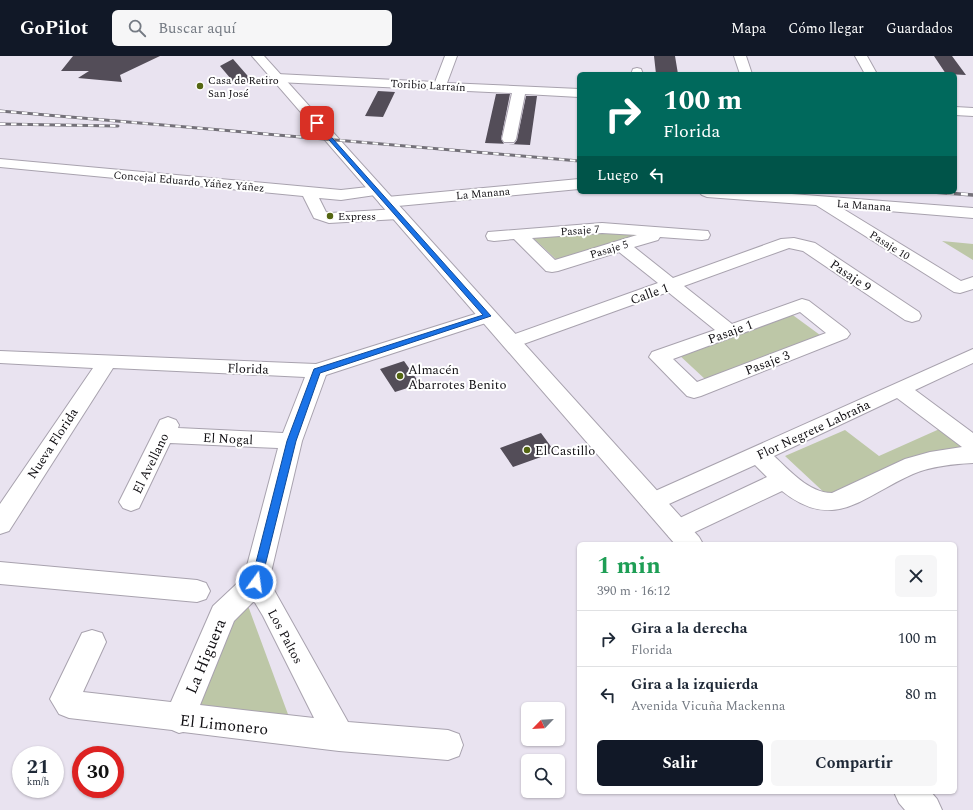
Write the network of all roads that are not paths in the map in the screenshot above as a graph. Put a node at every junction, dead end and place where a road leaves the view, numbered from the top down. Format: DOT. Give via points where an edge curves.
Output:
graph roads {
  1 [pos="258,56"];
  2 [pos="451,56"];
  3 [pos="740,56"];
  4 [pos="861,56"];
  5 [pos="745,72"];
  6 [pos="870,72"];
  7 [pos="277,78"];
  8 [pos="440,86"];
  9 [pos="518,90"];
  10 [pos="577,93"];
  11 [pos="957,112"];
  12 [pos="973,112"];
  13 [pos="509,139"];
  14 [pos="0,163"];
  15 [pos="577,184"];
  16 [pos="309,192"];
  17 [pos="730,194"];
  18 [pos="387,202"];
  19 [pos="820,202"];
  20 [pos="973,213"];
  21 [pos="667,231"];
  22 [pos="518,234"];
  23 [pos="702,235"];
  24 [pos="494,236"];
  25 [pos="787,243"];
  26 [pos="621,245"];
  27 [pos="671,285"];
  28 [pos="966,285"];
  29 [pos="488,316"];
  30 [pos="912,316"];
  31 [pos="730,331"];
  32 [pos="840,334"];
  33 [pos="511,342"];
  34 [pos="0,357"];
  35 [pos="106,363"];
  36 [pos="968,363"];
  37 [pos="317,371"];
  38 [pos="899,389"];
  39 [pos="694,391"];
  40 [pos="166,430"];
  41 [pos="291,441"];
  42 [pos="973,444"];
  43 [pos="758,454"];
  44 [pos="973,456"];
  45 [pos="785,479"];
  46 [pos="131,502"];
  47 [pos="652,502"];
  48 [pos="0,524"];
  49 [pos="684,537"];
  50 [pos="0,573"];
  51 [pos="256,582"];
  52 [pos="197,591"];
  53 [pos="92,642"];
  54 [pos="179,719"];
  55 [pos="339,736"];
  56 [pos="448,744"];
  57 [pos="912,794"];
  58 [pos="926,810"];
  1 -- 7 [label="street"];
  2 -- 8 [label="street"];
  3 -- 5 [label="street"];
  4 -- 6 [label="street"];
  7 -- 8 [label="street, Toribio Larraín"];
  7 -- 18 [label="street"];
  8 -- 9 [label="street, Toribio Larraín"];
  9 -- 10 [label="street, Toribio Larraín"];
  9 -- 13 [label="street"];
  11 -- 12 [label="street"];
  14 -- 16 [label="street, Concejal Eduardo Yáñez Yáñez"];
  15 -- 18 [label="street, La Manana"];
  16 -- 18 [label="street, Concejal Eduardo Yáñez Yáñez"];
  16 -- 18 [label="street" via="320,215 329,218"];
  17 -- 19 [label="street, La Manana"];
  18 -- 29 [label="street"];
  19 -- 20 [label="street, La Manana"];
  19 -- 28 [label="street, Pasaje 10"];
  21 -- 22 [label="street, Pasaje 7" via="602,228"];
  21 -- 23 [label="street, Pasaje 7"];
  21 -- 26 [label="street, Pasaje 5"];
  22 -- 24 [label="street, Pasaje 7"];
  22 -- 26 [label="street, Pasaje 5" via="552,267"];
  25 -- 27 [label="street, Calle 1"];
  25 -- 30 [label="street, Pasaje 9" via="809,247"];
  26 -- 27 [label="street"];
  27 -- 31 [label="street"];
  27 -- 33 [label="street, Calle 1"];
  29 -- 33 [label="street"];
  29 -- 37 [label="street, Florida"];
  31 -- 32 [label="street, Pasaje 1" via="802,305"];
  31 -- 39 [label="street, Pasaje 1" via="659,357"];
  32 -- 39 [label="street, Pasaje 3"];
  33 -- 47 [label="street"];
  34 -- 35 [label="street, Florida"];
  35 -- 37 [label="street, Florida"];
  35 -- 48 [label="street, Nueva Florida"];
  36 -- 38 [label="street, Flor Negrete Labraña"];
  37 -- 41 [label="street"];
  38 -- 42 [label="street"];
  38 -- 43 [label="street, Flor Negrete Labraña"];
  40 -- 41 [label="street, El Nogal"];
  40 -- 46 [label="street, El Avellano"];
  41 -- 51 [label="street"];
  43 -- 45 [label="street"];
  43 -- 47 [label="street, Flor Negrete Labraña"];
  44 -- 45 [label="street" via="934,458 905,468 842,499 825,502 810,497"];
  45 -- 49 [label="street"];
  47 -- 49 [label="street"];
  50 -- 52 [label="street"];
  51 -- 54 [label="street, La Higuera" via="223,614"];
  51 -- 55 [label="street, Los Paltos"];
  53 -- 54 [label="street, El Limonero" via="65,698 69,704"];
  54 -- 55 [label="street, El Limonero"];
  55 -- 56 [label="street, El Limonero"];
  57 -- 58 [label="street"];
}
